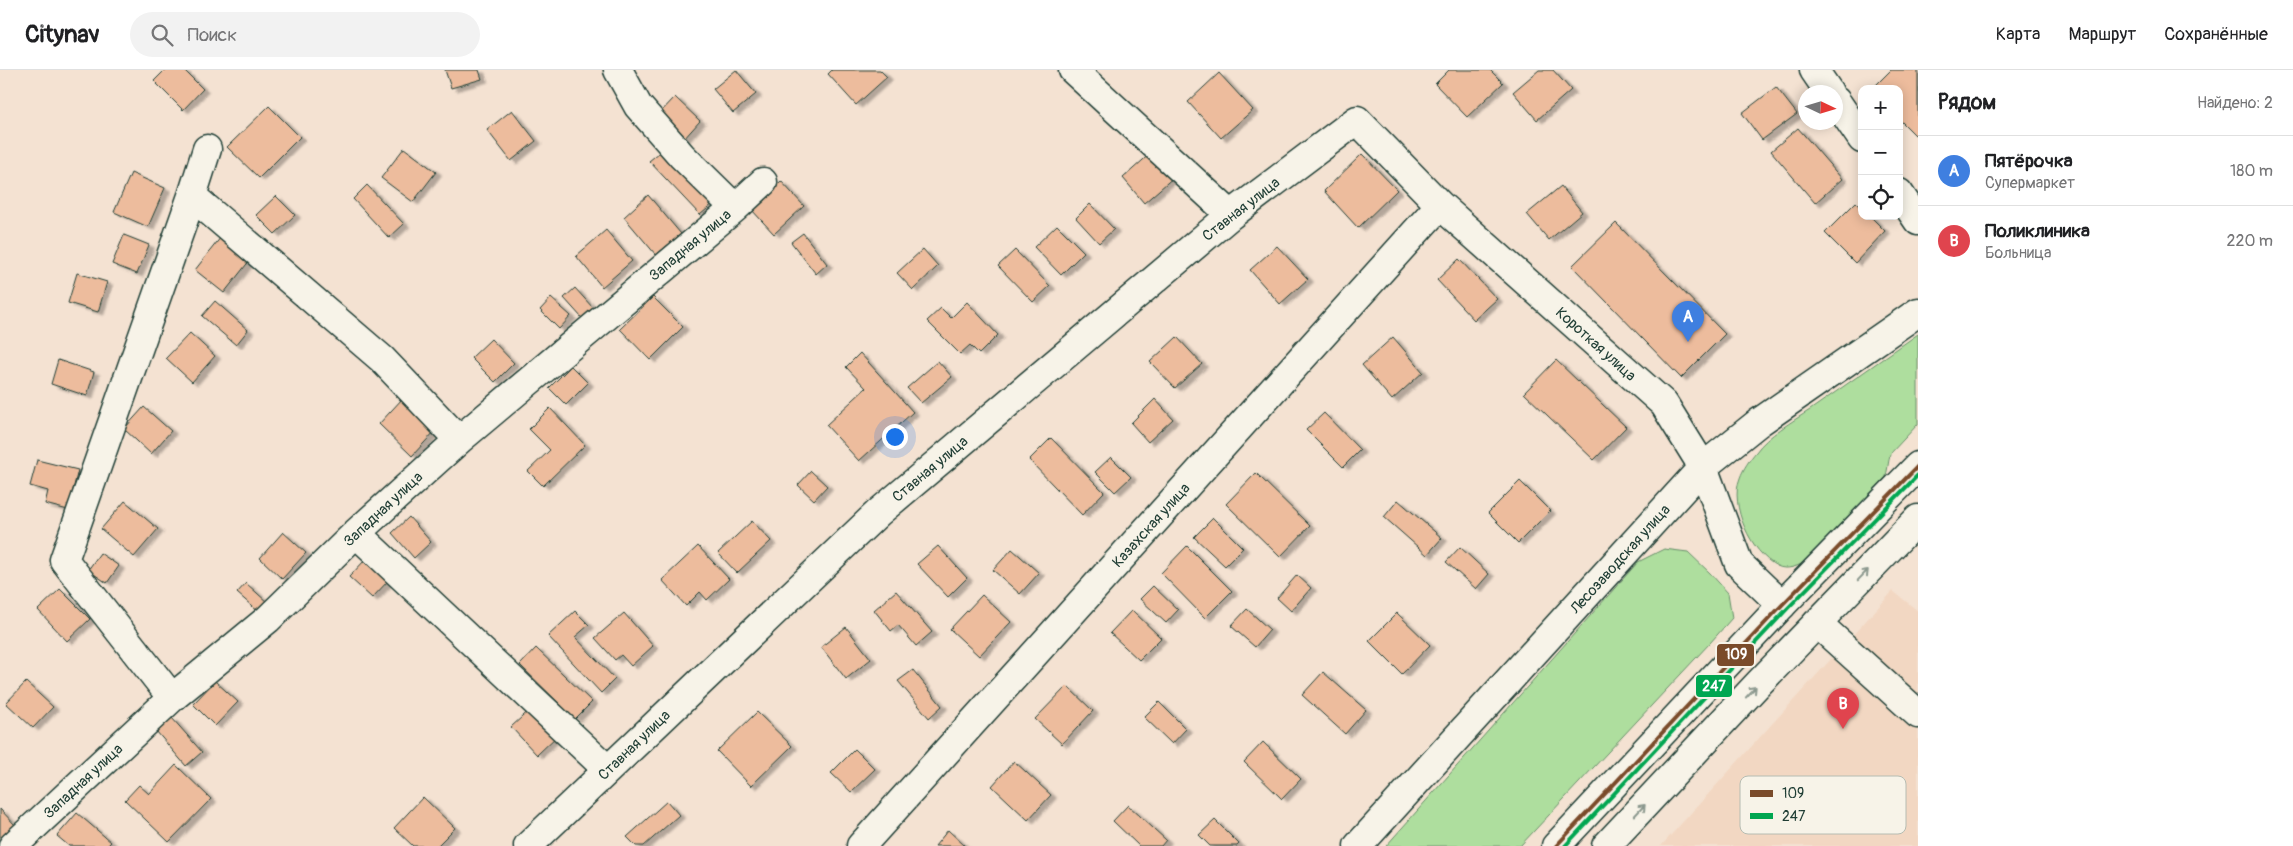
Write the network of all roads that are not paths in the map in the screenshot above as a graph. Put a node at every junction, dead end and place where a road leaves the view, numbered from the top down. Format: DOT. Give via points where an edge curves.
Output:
graph roads {
  1 [pos="618,70"];
  2 [pos="1073,70"];
  3 [pos="1814,70"];
  4 [pos="1825,85"];
  5 [pos="1843,111"];
  6 [pos="1357,120"];
  7 [pos="1858,133"];
  8 [pos="207,149"];
  9 [pos="763,182"];
  10 [pos="192,196"];
  11 [pos="1440,205"];
  12 [pos="735,208"];
  13 [pos="1231,215"];
  14 [pos="1918,312"];
  15 [pos="459,440"];
  16 [pos="1918,466"];
  17 [pos="1703,467"];
  18 [pos="1918,519"];
  19 [pos="356,533"];
  20 [pos="1782,605"];
  21 [pos="1817,623"];
  22 [pos="172,698"];
  23 [pos="1918,714"];
  24 [pos="608,770"];
  25 [pos="13,846"];
  26 [pos="528,846"];
  27 [pos="861,846"];
  28 [pos="1358,846"];
  29 [pos="1556,846"];
  30 [pos="1606,846"];
  1 -- 12 [label="street" via="638,106 682,156"];
  2 -- 13 [label="street"];
  3 -- 4 [label="street"];
  5 -- 7 [label="street"];
  6 -- 11 [label="street, Короткая улица"];
  6 -- 13 [label="street, Ставная улица"];
  8 -- 10 [label="street"];
  9 -- 12 [label="street, Западная улица"];
  10 -- 15 [label="street" via="382,359"];
  10 -- 22 [label="street" via="64,560"];
  11 -- 17 [label="street, Короткая улица" via="1664,404"];
  11 -- 27 [label="street, Казахская улица"];
  12 -- 15 [label="street, Западная улица"];
  13 -- 24 [label="street, Ставная улица" via="878,513"];
  14 -- 17 [label="street, Лесозаводская улица" via="1758,423"];
  15 -- 19 [label="street, Западная улица"];
  16 -- 20 [label="street"];
  17 -- 20 [label="street, Короткая улица" via="1739,564"];
  17 -- 28 [label="street, Лесозаводская улица"];
  21 -- 18 [label="street, one-way"];
  19 -- 22 [label="street, Западная улица" via="268,618"];
  19 -- 24 [label="street"];
  20 -- 29 [label="street"];
  21 -- 23 [label="street"];
  30 -- 21 [label="street, one-way"];
  22 -- 25 [label="street, Западная улица"];
  24 -- 26 [label="street, Ставная улица"];
}
